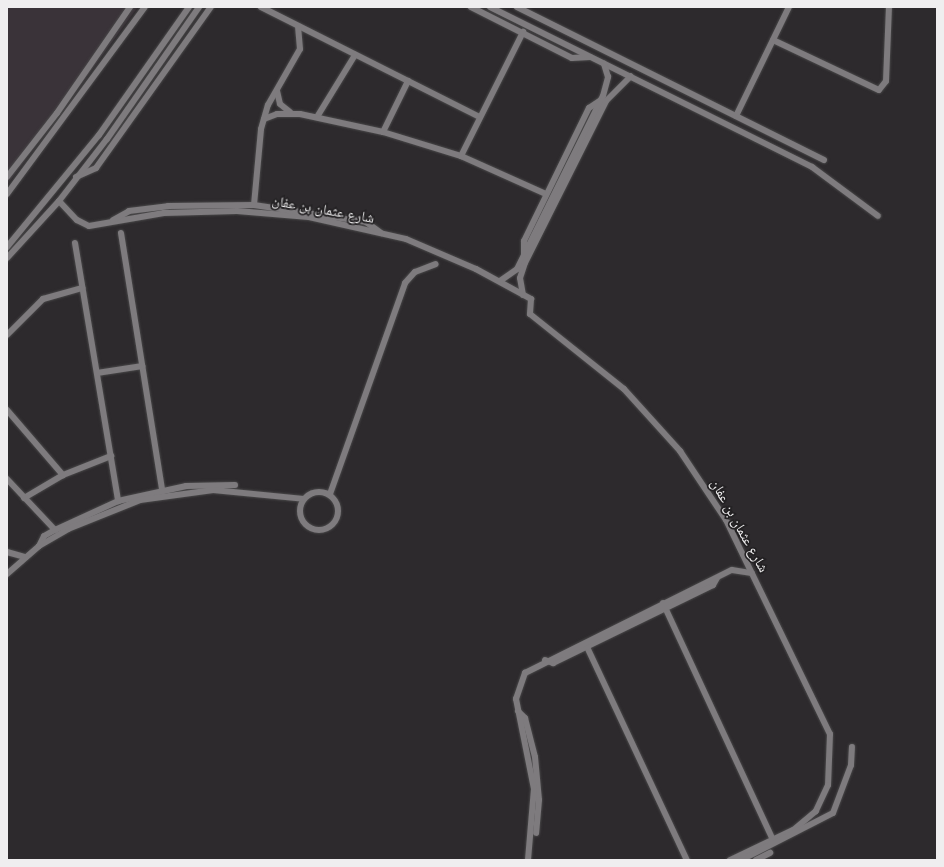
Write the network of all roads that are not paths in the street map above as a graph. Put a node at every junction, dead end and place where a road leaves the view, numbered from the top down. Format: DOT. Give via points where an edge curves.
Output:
graph roads {
  1 [pos="130,7"];
  2 [pos="145,7"];
  3 [pos="189,7"];
  4 [pos="199,7"];
  5 [pos="212,7"];
  6 [pos="261,7"];
  7 [pos="471,7"];
  8 [pos="491,7"];
  9 [pos="505,7"];
  10 [pos="517,7"];
  11 [pos="789,7"];
  12 [pos="889,7"];
  13 [pos="504,14"];
  14 [pos="298,26"];
  15 [pos="523,32"];
  16 [pos="773,40"];
  17 [pos="160,50"];
  18 [pos="167,55"];
  19 [pos="355,55"];
  20 [pos="590,57"];
  21 [pos="604,64"];
  22 [pos="150,65"];
  23 [pos="157,70"];
  24 [pos="631,76"];
  25 [pos="408,82"];
  26 [pos="277,91"];
  27 [pos="601,100"];
  28 [pos="291,113"];
  29 [pos="736,116"];
  30 [pos="318,117"];
  31 [pos="480,117"];
  32 [pos="264,119"];
  33 [pos="383,132"];
  34 [pos="461,156"];
  35 [pos="824,160"];
  36 [pos="7,177"];
  37 [pos="76,177"];
  38 [pos="7,194"];
  39 [pos="546,194"];
  40 [pos="60,200"];
  41 [pos="254,205"];
  42 [pos="878,216"];
  43 [pos="112,221"];
  44 [pos="381,232"];
  45 [pos="121,233"];
  46 [pos="74,243"];
  47 [pos="7,247"];
  48 [pos="524,254"];
  49 [pos="7,258"];
  50 [pos="436,264"];
  51 [pos="500,282"];
  52 [pos="82,288"];
  53 [pos="523,295"];
  54 [pos="7,335"];
  55 [pos="142,366"];
  56 [pos="97,374"];
  57 [pos="7,410"];
  58 [pos="111,456"];
  59 [pos="64,475"];
  60 [pos="7,479"];
  61 [pos="235,485"];
  62 [pos="162,490"];
  63 [pos="330,494"];
  64 [pos="24,498"];
  65 [pos="304,499"];
  66 [pos="118,501"];
  67 [pos="54,530"];
  68 [pos="39,546"];
  69 [pos="7,552"];
  70 [pos="25,557"];
  71 [pos="752,573"];
  72 [pos="7,574"];
  73 [pos="665,606"];
  74 [pos="587,647"];
  75 [pos="545,660"];
  76 [pos="518,711"];
  77 [pos="852,747"];
  78 [pos="794,832"];
  79 [pos="773,840"];
  80 [pos="770,853"];
  81 [pos="528,860"];
  82 [pos="532,860"];
  83 [pos="687,860"];
  84 [pos="730,860"];
  85 [pos="741,860"];
  86 [pos="756,860"];
  1 -- 36 [label="street" via="57,114"];
  2 -- 38 [label="street"];
  3 -- 17 [label="street"];
  4 -- 18 [label="street"];
  5 -- 37 [label="street" via="96,168"];
  6 -- 14 [label="street"];
  7 -- 15 [label="street"];
  8 -- 13 [label="street"];
  9 -- 13 [label="street"];
  10 -- 29 [label="street"];
  11 -- 16 [label="street"];
  12 -- 16 [label="street" via="886,81 879,90"];
  13 -- 20 [label="street"];
  14 -- 19 [label="street"];
  14 -- 26 [label="street" via="301,45"];
  15 -- 20 [label="street" via="572,58"];
  15 -- 31 [label="street"];
  16 -- 29 [label="street"];
  17 -- 18 [label="street"];
  17 -- 22 [label="street"];
  18 -- 23 [label="street"];
  19 -- 25 [label="street"];
  19 -- 30 [label="street"];
  20 -- 21 [label="street"];
  21 -- 24 [label="street"];
  21 -- 27 [label="street" via="608,82"];
  22 -- 23 [label="street"];
  22 -- 47 [label="street" via="69,174"];
  23 -- 37 [label="street"];
  24 -- 42 [label="street" via="812,167"];
  24 -- 53 [label="street" via="606,101 525,263 520,278"];
  25 -- 31 [label="street"];
  25 -- 33 [label="street"];
  26 -- 28 [label="street" via="280,104"];
  26 -- 32 [label="street"];
  27 -- 39 [label="street" via="588,108"];
  27 -- 48 [label="street"];
  28 -- 30 [label="street"];
  28 -- 32 [label="street"];
  29 -- 35 [label="street"];
  30 -- 33 [label="street"];
  31 -- 34 [label="street"];
  32 -- 41 [label="street"];
  33 -- 34 [label="street"];
  34 -- 39 [label="street"];
  37 -- 40 [label="street"];
  39 -- 48 [label="street" via="524,241"];
  40 -- 43 [label="street, شارع عثمان بن عفان" via="83,224 96,226"];
  40 -- 49 [label="street"];
  41 -- 43 [label="street" via="156,207 124,213"];
  41 -- 44 [label="street" via="340,216 371,223"];
  43 -- 44 [label="street, شارع عثمان بن عفان" via="164,213 237,211 309,217"];
  44 -- 51 [label="street, شارع عثمان بن عفان" via="430,248"];
  45 -- 55 [label="street"];
  46 -- 52 [label="street"];
  48 -- 51 [label="street" via="515,272"];
  50 -- 63 [label="street" via="415,272 405,283"];
  51 -- 53 [label="street, شارع عثمان بن عفان"];
  52 -- 54 [label="street" via="44,299"];
  52 -- 56 [label="street"];
  53 -- 71 [label="street, شارع عثمان بن عفان" via="531,299 530,314 604,370 662,430 712,496"];
  55 -- 56 [label="street"];
  55 -- 62 [label="street"];
  56 -- 58 [label="street"];
  57 -- 59 [label="street"];
  58 -- 59 [label="street"];
  58 -- 66 [label="street"];
  59 -- 64 [label="street"];
  60 -- 64 [label="street"];
  61 -- 62 [label="street"];
  62 -- 66 [label="street"];
  63 -- 65 [label="street" via="319,491"];
  63 -- 65 [label="street" via="338,510 337,519 319,531 303,520 301,509"];
  64 -- 67 [label="street"];
  65 -- 68 [label="street" via="224,490 165,495 104,512"];
  66 -- 67 [label="street"];
  67 -- 68 [label="street" via="44,536"];
  68 -- 70 [label="street"];
  69 -- 70 [label="street"];
  70 -- 72 [label="street"];
  71 -- 73 [label="street" via="735,570 717,578 713,585"];
  71 -- 78 [label="street, شارع عثمان بن عفان" via="830,734 826,792 816,811"];
  73 -- 74 [label="street"];
  73 -- 75 [label="street"];
  73 -- 79 [label="street"];
  74 -- 75 [label="street" via="553,663"];
  74 -- 83 [label="street"];
  75 -- 76 [label="street" via="523,676 516,695"];
  76 -- 81 [label="street" via="534,789"];
  76 -- 82 [label="street" via="525,718 537,773 538,812"];
  77 -- 78 [label="street" via="851,765 836,810 827,819"];
  78 -- 79 [label="street"];
  78 -- 85 [label="street"];
  79 -- 84 [label="street"];
  80 -- 86 [label="street"];
}
